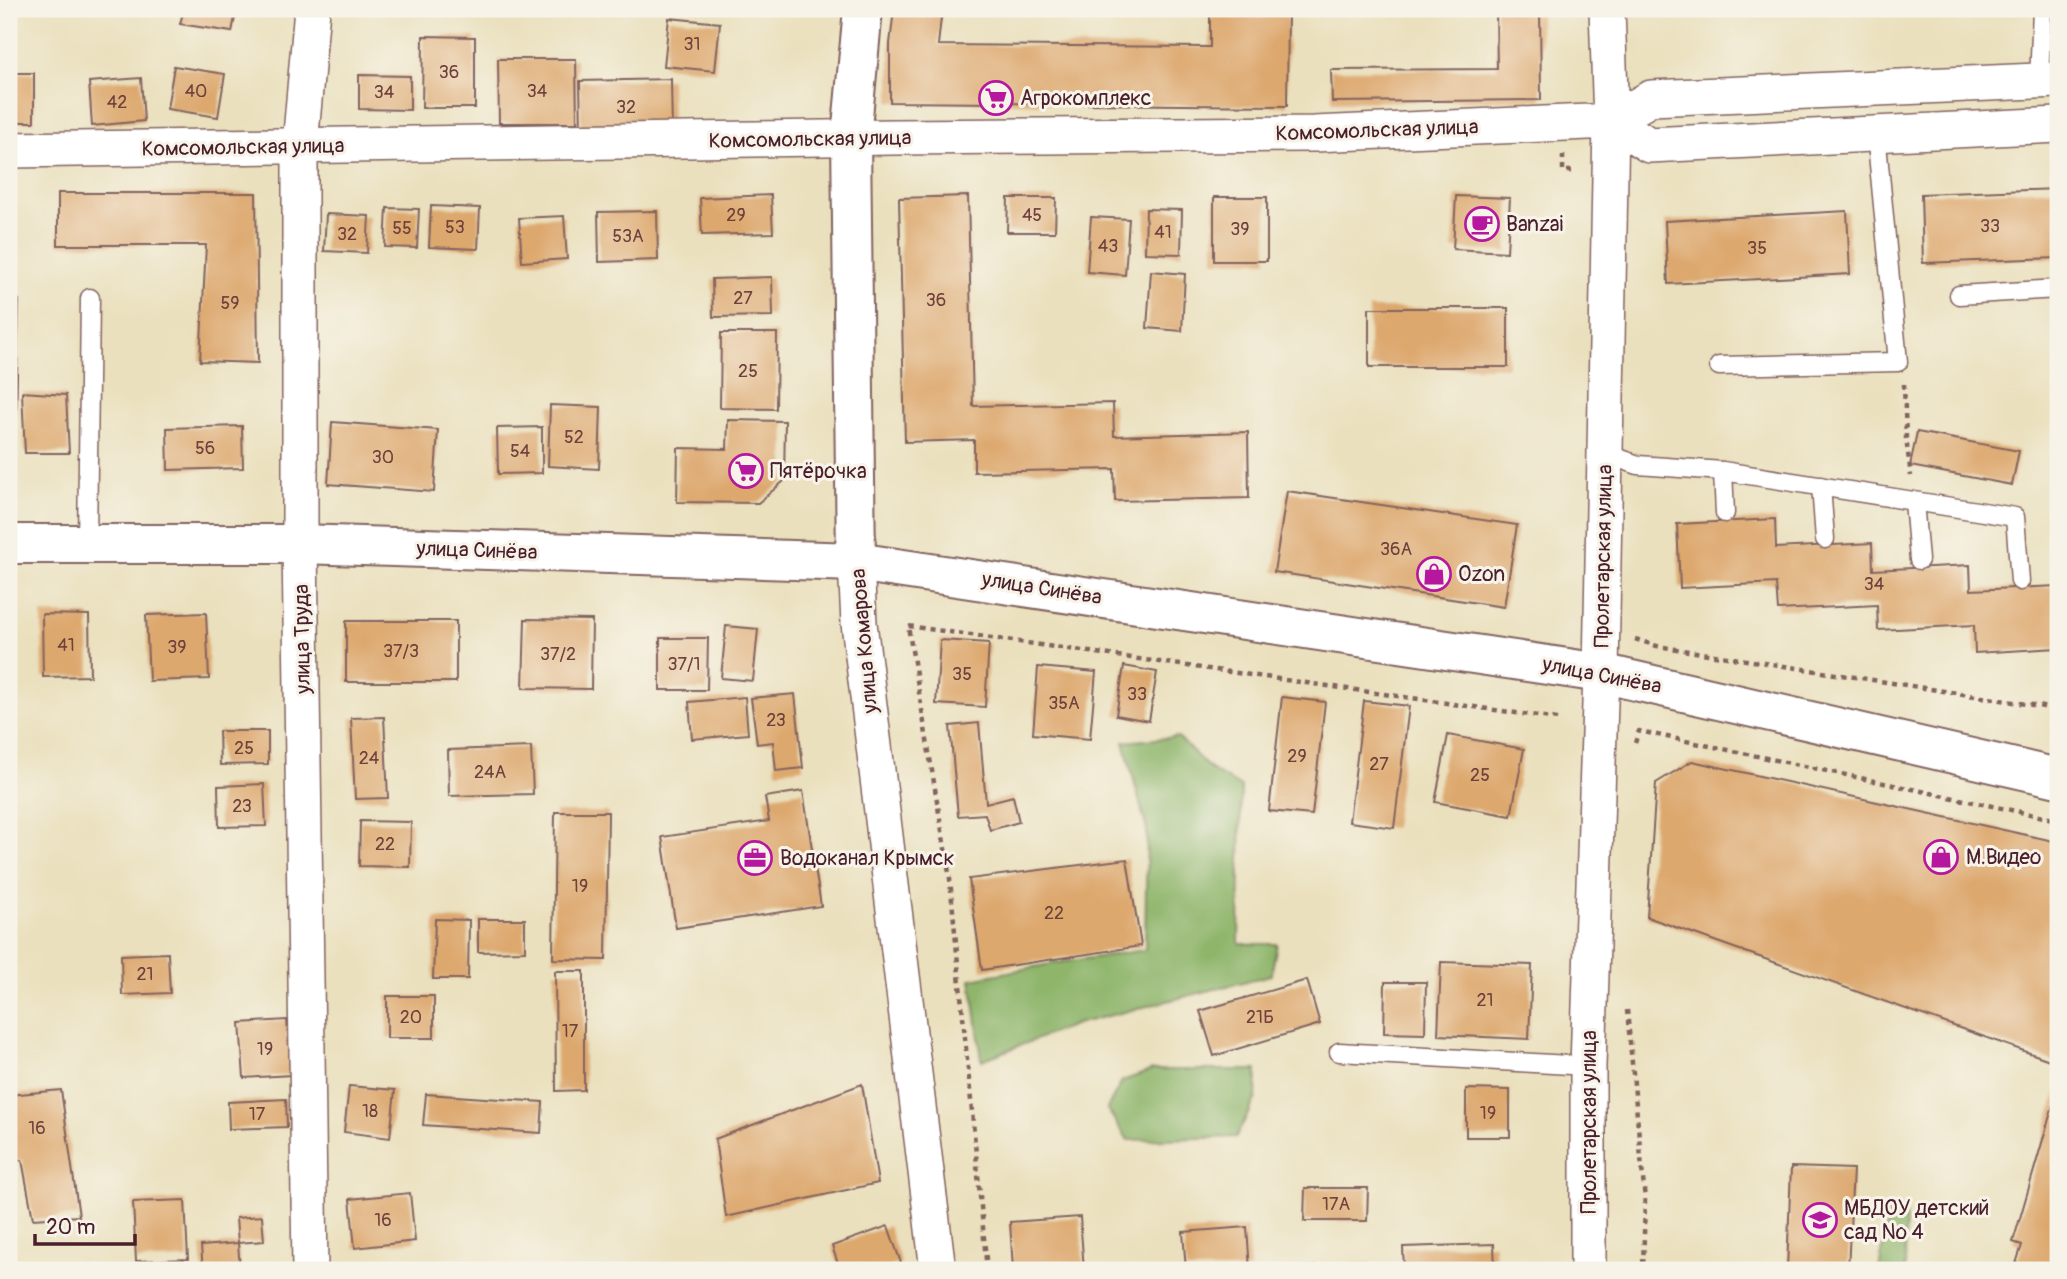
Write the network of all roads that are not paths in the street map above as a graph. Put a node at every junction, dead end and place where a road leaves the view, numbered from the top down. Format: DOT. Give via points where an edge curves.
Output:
graph roads {
  1 [pos="312,9"];
  2 [pos="863,9"];
  3 [pos="1606,9"];
  4 [pos="2042,9"];
  5 [pos="2049,81"];
  6 [pos="1611,121"];
  7 [pos="2058,125"];
  8 [pos="1875,133"];
  9 [pos="851,138"];
  10 [pos="300,146"];
  11 [pos="9,150"];
  12 [pos="2058,289"];
  13 [pos="1959,295"];
  14 [pos="90,298"];
  15 [pos="1719,366"];
  16 [pos="1604,453"];
  17 [pos="1723,471"];
  18 [pos="1821,486"];
  19 [pos="1914,501"];
  20 [pos="1725,513"];
  21 [pos="1825,539"];
  22 [pos="9,544"];
  23 [pos="300,544"];
  24 [pos="87,545"];
  25 [pos="1919,560"];
  26 [pos="856,562"];
  27 [pos="2020,581"];
  28 [pos="1601,673"];
  29 [pos="2058,778"];
  30 [pos="1339,1052"];
  31 [pos="1588,1066"];
  32 [pos="310,1270"];
  33 [pos="938,1270"];
  34 [pos="1588,1270"];
  1 -- 10 [label="street, улица Труда"];
  2 -- 9 [label="main road, улица Комарова"];
  3 -- 6 [label="street, Пролетарская улица"];
  4 -- 5 [label="lane"];
  5 -- 6 [label="street, Комсомольская улица" via="1651,98"];
  6 -- 8 [label="street" via="1649,145"];
  6 -- 9 [label="street, Комсомольская улица" via="1314,134"];
  6 -- 16 [label="street, Пролетарская улица"];
  7 -- 8 [label="street"];
  8 -- 15 [label="lane" via="1898,362"];
  9 -- 10 [label="street, Комсомольская улица"];
  9 -- 26 [label="main road, улица Комарова"];
  10 -- 11 [label="street, Комсомольская улица"];
  10 -- 23 [label="street, улица Труда"];
  12 -- 13 [label="lane"];
  14 -- 24 [label="lane"];
  16 -- 17 [label="lane" via="1638,466"];
  16 -- 28 [label="street, Пролетарская улица"];
  17 -- 18 [label="lane"];
  17 -- 20 [label="lane"];
  18 -- 19 [label="lane"];
  18 -- 21 [label="lane"];
  19 -- 25 [label="lane"];
  19 -- 27 [label="lane" via="2015,517"];
  22 -- 24 [label="main road, улица Синёва"];
  23 -- 24 [label="main road, улица Синёва"];
  23 -- 26 [label="main road, улица Синёва"];
  23 -- 32 [label="street, улица Труда"];
  26 -- 28 [label="main road, улица Синёва"];
  26 -- 33 [label="street, улица Комарова" via="859,623"];
  28 -- 29 [label="main road, улица Синёва"];
  28 -- 31 [label="street, Пролетарская улица"];
  30 -- 31 [label="lane"];
  31 -- 34 [label="street, Пролетарская улица"];
}
